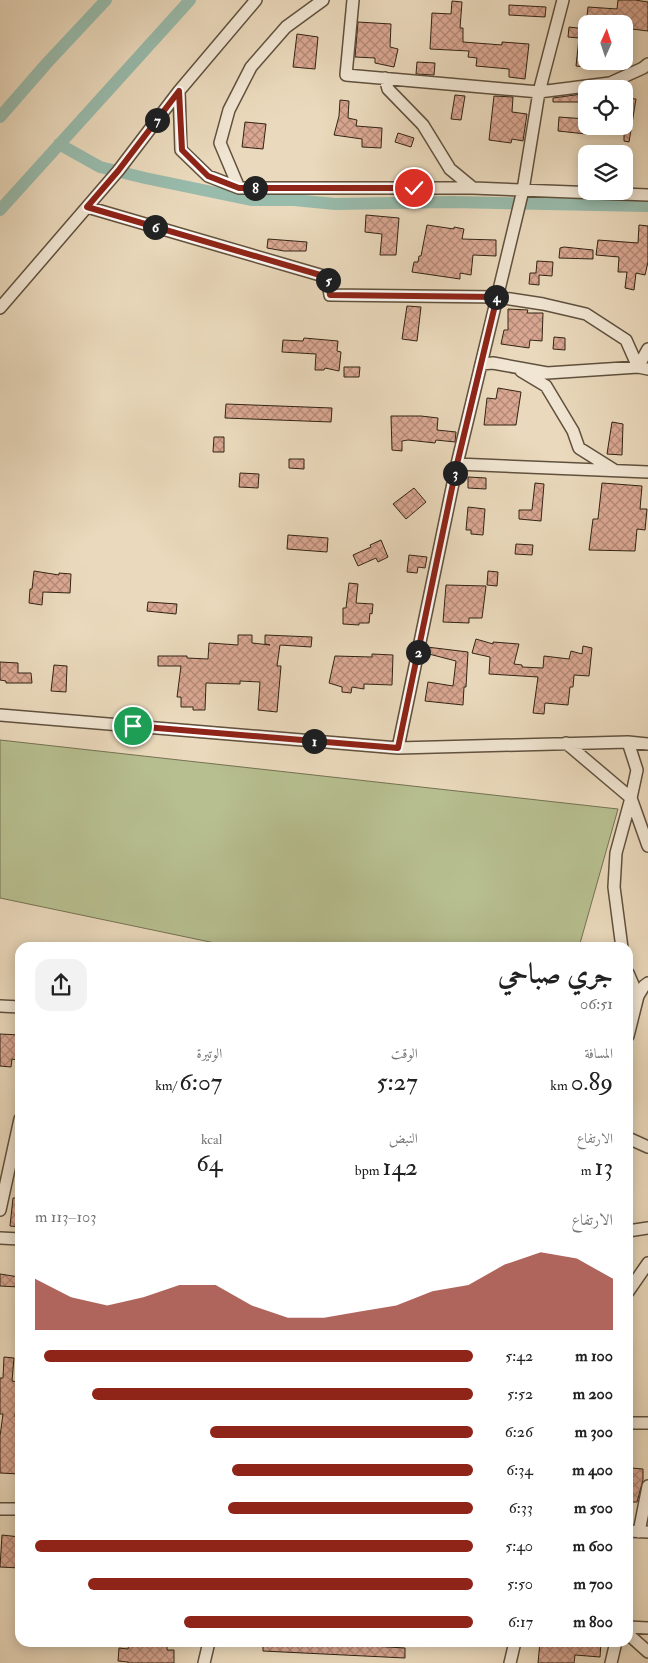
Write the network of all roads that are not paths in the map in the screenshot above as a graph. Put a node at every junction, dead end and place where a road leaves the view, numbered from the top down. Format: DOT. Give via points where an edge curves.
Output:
graph roads {
  1 [pos="256,0"];
  2 [pos="323,0"];
  3 [pos="353,0"];
  4 [pos="563,0"];
  5 [pos="648,64"];
  6 [pos="385,78"];
  7 [pos="179,91"];
  8 [pos="539,92"];
  9 [pos="239,188"];
  10 [pos="473,188"];
  11 [pos="523,190"];
  12 [pos="648,195"];
  13 [pos="87,207"];
  14 [pos="497,297"];
  15 [pos="0,308"];
  16 [pos="648,349"];
  17 [pos="481,364"];
  18 [pos="513,367"];
  19 [pos="643,368"];
  20 [pos="457,464"];
  21 [pos="615,471"];
  22 [pos="648,472"];
  23 [pos="0,715"];
  24 [pos="628,742"];
  25 [pos="566,744"];
  26 [pos="648,744"];
  27 [pos="398,748"];
  28 [pos="632,798"];
  29 [pos="648,846"];
  30 [pos="621,942"];
  31 [pos="648,983"];
  32 [pos="633,984"];
  33 [pos="638,996"];
  34 [pos="0,1006"];
  35 [pos="15,1006"];
  36 [pos="633,1016"];
  37 [pos="633,1140"];
  38 [pos="15,1142"];
  39 [pos="648,1147"];
  40 [pos="0,1210"];
  41 [pos="648,1228"];
  42 [pos="633,1230"];
  43 [pos="0,1238"];
  44 [pos="15,1239"];
  45 [pos="648,1263"];
  46 [pos="633,1285"];
  47 [pos="633,1423"];
  48 [pos="648,1423"];
  49 [pos="648,1486"];
  50 [pos="0,1508"];
  51 [pos="15,1509"];
  52 [pos="638,1532"];
  53 [pos="633,1627"];
  54 [pos="648,1628"];
  55 [pos="633,1638"];
  56 [pos="208,1647"];
  57 [pos="514,1647"];
  58 [pos="615,1647"];
  59 [pos="648,1652"];
  60 [pos="204,1663"];
  61 [pos="510,1663"];
  62 [pos="610,1663"];
  1 -- 7 [label="street"];
  2 -- 9 [label="street" via="286,27 251,67 229,110 220,143"];
  3 -- 6 [label="street" via="346,74"];
  4 -- 8 [label="street"];
  5 -- 8 [label="street" via="610,83"];
  6 -- 8 [label="street"];
  6 -- 10 [label="street" via="388,89 422,125 450,169"];
  7 -- 9 [label="street" via="182,150 208,176"];
  7 -- 13 [label="street"];
  8 -- 11 [label="street"];
  9 -- 10 [label="street"];
  10 -- 11 [label="street"];
  11 -- 12 [label="street"];
  11 -- 14 [label="street"];
  13 -- 14 [label="street" via="327,277 330,295"];
  13 -- 15 [label="street"];
  14 -- 17 [label="street"];
  14 -- 19 [label="street" via="586,314 626,340"];
  16 -- 19 [label="street"];
  17 -- 18 [label="street"];
  17 -- 20 [label="street"];
  18 -- 19 [label="street" via="548,373"];
  18 -- 21 [label="street" via="546,386 573,431 579,448"];
  20 -- 21 [label="street"];
  20 -- 27 [label="street"];
  21 -- 22 [label="street"];
  23 -- 27 [label="street"];
  24 -- 25 [label="street"];
  24 -- 26 [label="street"];
  24 -- 28 [label="street" via="637,770"];
  25 -- 27 [label="street"];
  25 -- 28 [label="street"];
  28 -- 29 [label="street"];
  28 -- 30 [label="street" via="616,853 614,887"];
  31 -- 33 [label="street"];
  32 -- 33 [label="street"];
  33 -- 36 [label="street"];
  34 -- 35 [label="street"];
  37 -- 39 [label="street"];
  38 -- 40 [label="street"];
  41 -- 42 [label="street"];
  43 -- 44 [label="street"];
  45 -- 46 [label="street"];
  47 -- 48 [label="street"];
  49 -- 52 [label="street"];
  50 -- 51 [label="street"];
  53 -- 54 [label="street"];
  55 -- 59 [label="street"];
  56 -- 60 [label="street"];
  57 -- 61 [label="street"];
  58 -- 62 [label="street"];
}
